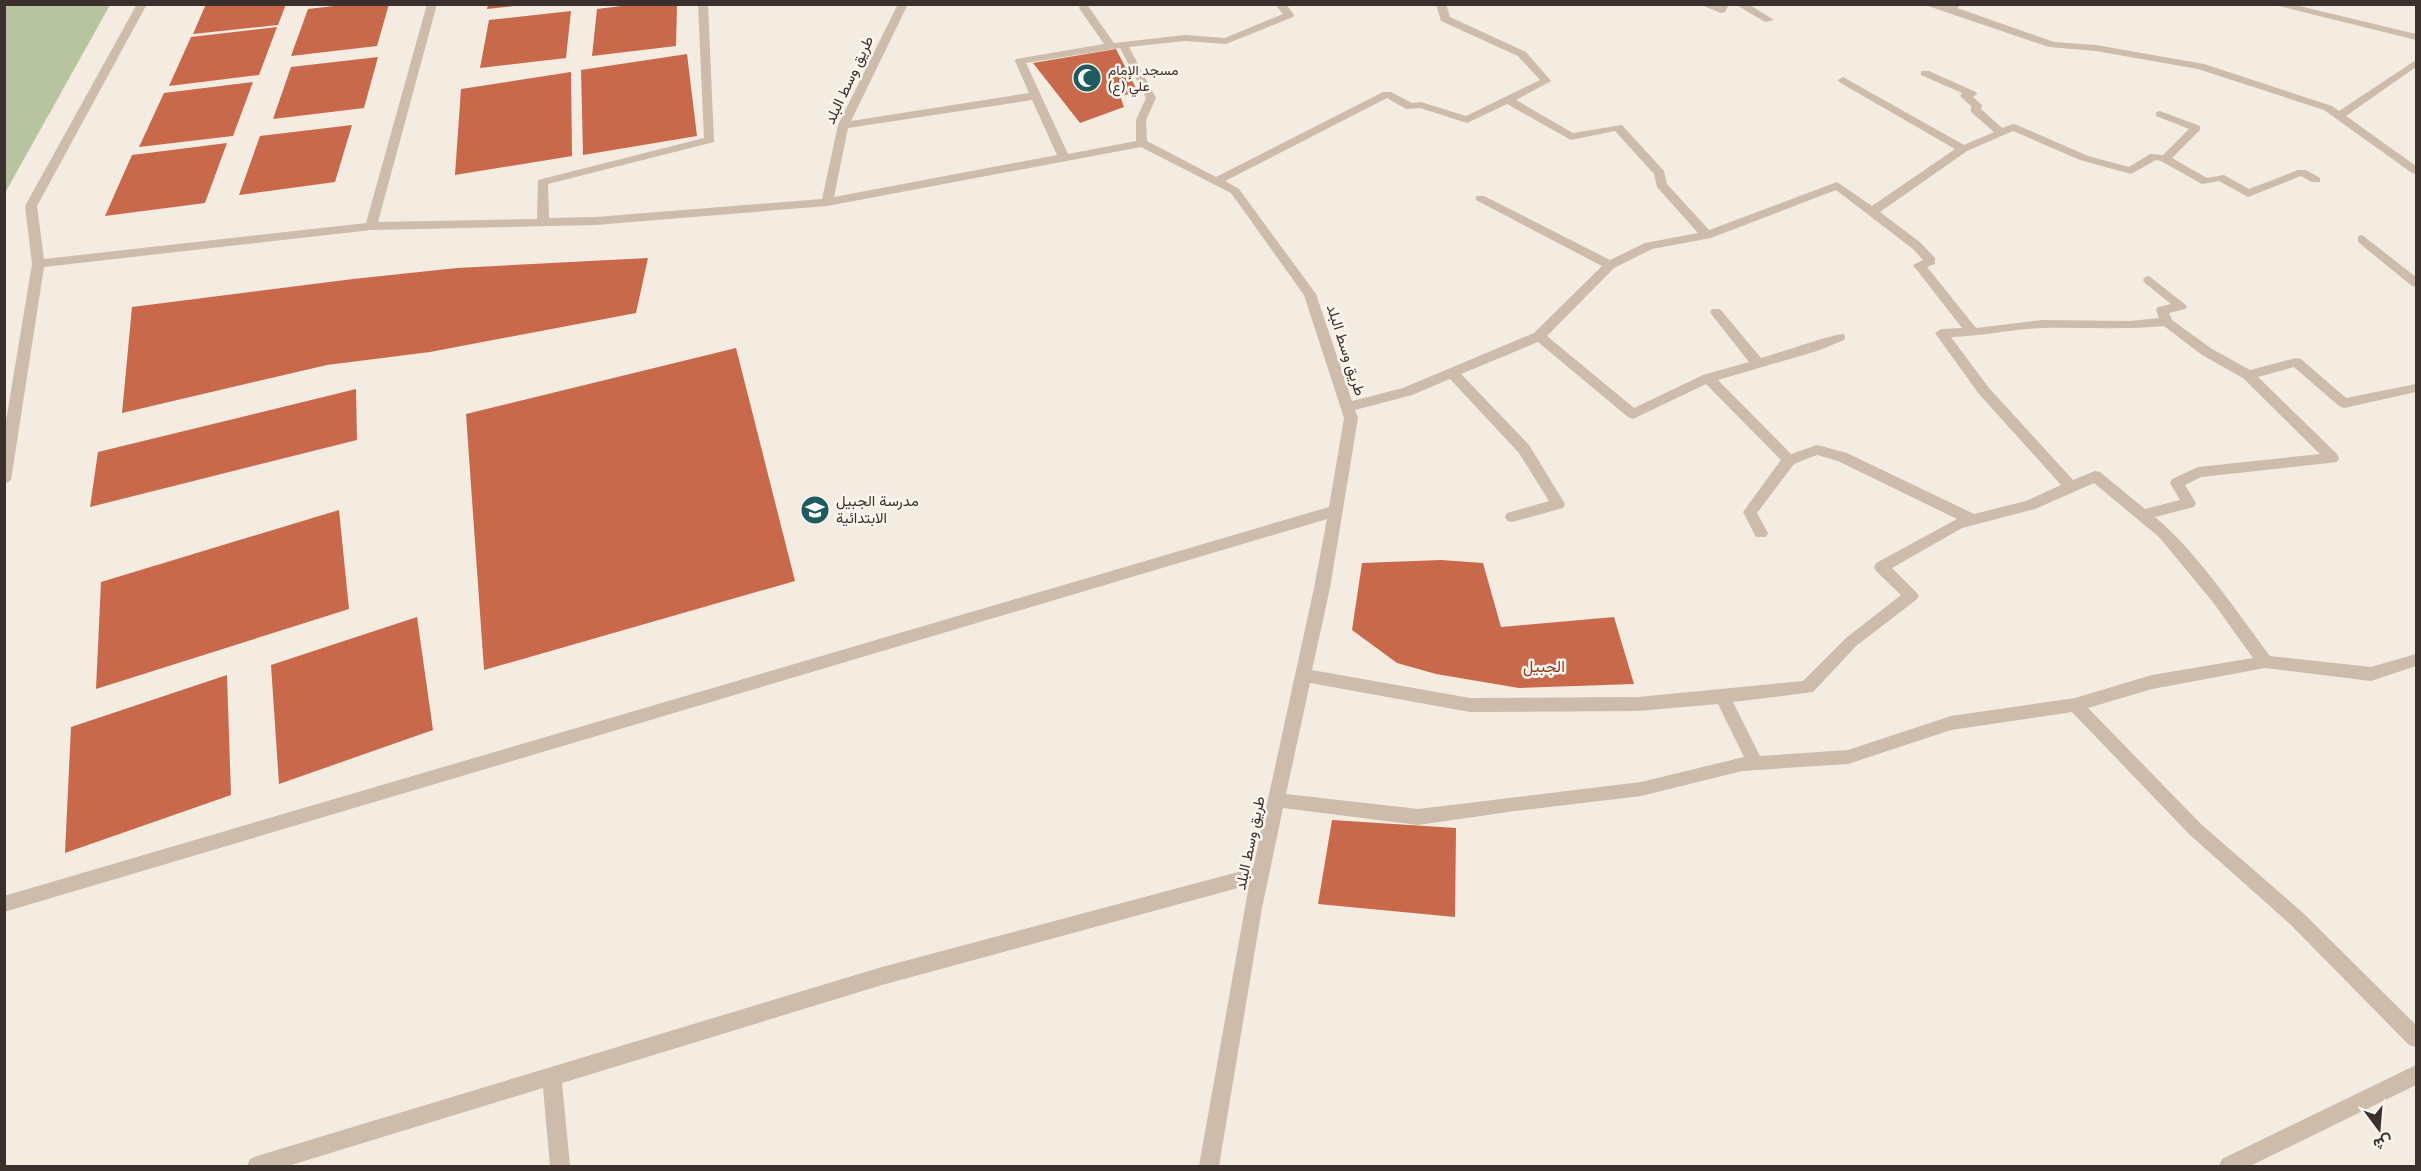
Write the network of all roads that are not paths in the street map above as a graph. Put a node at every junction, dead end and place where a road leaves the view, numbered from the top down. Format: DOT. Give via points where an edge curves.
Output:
graph roads {
  1 [pos="142,4"];
  2 [pos="432,4"];
  3 [pos="703,4"];
  4 [pos="903,4"];
  5 [pos="1095,4"];
  6 [pos="1280,4"];
  7 [pos="1441,4"];
  8 [pos="1704,4"];
  9 [pos="1724,4"];
  10 [pos="1740,4"];
  11 [pos="1927,4"];
  12 [pos="2276,4"];
  13 [pos="1082,6"];
  14 [pos="2297,6"];
  15 [pos="1953,7"];
  16 [pos="1770,20"];
  17 [pos="2416,37"];
  18 [pos="1123,45"];
  19 [pos="1111,46"];
  20 [pos="2416,63"];
  21 [pos="1925,73"];
  22 [pos="1843,80"];
  23 [pos="1034,96"];
  24 [pos="1508,100"];
  25 [pos="2160,114"];
  26 [pos="2339,116"];
  27 [pos="843,125"];
  28 [pos="2001,134"];
  29 [pos="1142,143"];
  30 [pos="1963,149"];
  31 [pos="1063,156"];
  32 [pos="2165,159"];
  33 [pos="2416,171"];
  34 [pos="2316,180"];
  35 [pos="1216,181"];
  36 [pos="1480,198"];
  37 [pos="827,202"];
  38 [pos="1872,212"];
  39 [pos="543,223"];
  40 [pos="371,226"];
  41 [pos="1707,235"];
  42 [pos="2362,239"];
  43 [pos="38,264"];
  44 [pos="1610,265"];
  45 [pos="2149,280"];
  46 [pos="2416,283"];
  47 [pos="1716,312"];
  48 [pos="2167,322"];
  49 [pos="1972,332"];
  50 [pos="1539,336"];
  51 [pos="1839,337"];
  52 [pos="1758,364"];
  53 [pos="1452,373"];
  54 [pos="2248,375"];
  55 [pos="1708,378"];
  56 [pos="2416,388"];
  57 [pos="1347,406"];
  58 [pos="1789,460"];
  59 [pos="4,480"];
  60 [pos="2071,488"];
  61 [pos="1335,511"];
  62 [pos="2143,515"];
  63 [pos="1512,517"];
  64 [pos="1972,520"];
  65 [pos="1761,533"];
  66 [pos="2416,660"];
  67 [pos="2265,662"];
  68 [pos="1303,675"];
  69 [pos="1722,698"];
  70 [pos="2075,705"];
  71 [pos="1756,764"];
  72 [pos="1276,800"];
  73 [pos="1260,874"];
  74 [pos="4,904"];
  75 [pos="2416,1038"];
  76 [pos="2416,1075"];
  77 [pos="552,1076"];
  78 [pos="268,1165"];
  79 [pos="560,1167"];
  80 [pos="1209,1167"];
  81 [pos="2229,1167"];
  1 -- 43 [label="street" via="31,206"];
  2 -- 40 [label="street"];
  3 -- 39 [label="street" via="711,140 542,182"];
  4 -- 27 [label="street, طريق وسط البلد"];
  5 -- 13 [label="street"];
  6 -- 18 [label="street" via="1288,15 1226,41 1185,38"];
  7 -- 24 [label="street" via="1445,19 1522,54 1546,81"];
  8 -- 9 [label="street" via="1721,10"];
  10 -- 16 [label="street"];
  11 -- 15 [label="street"];
  12 -- 14 [label="street"];
  13 -- 19 [label="street"];
  14 -- 17 [label="street"];
  15 -- 26 [label="street" via="2053,45 2096,48 2200,66 2328,108"];
  18 -- 19 [label="street"];
  18 -- 29 [label="street" via="1151,98 1141,120"];
  19 -- 23 [label="street" via="1020,61"];
  20 -- 26 [label="street"];
  21 -- 28 [label="street" via="1972,94 1965,96"];
  22 -- 30 [label="street"];
  23 -- 27 [label="street"];
  23 -- 31 [label="street"];
  24 -- 35 [label="street" via="1467,120 1421,105 1410,107 1387,94"];
  24 -- 41 [label="street" via="1571,137 1618,127 1660,173 1661,184"];
  25 -- 32 [label="street" via="2196,128"];
  26 -- 33 [label="street"];
  27 -- 37 [label="street, طريق وسط البلد"];
  28 -- 30 [label="street"];
  28 -- 32 [label="street" via="2013,128 2084,158 2131,171 2154,156"];
  29 -- 31 [label="street"];
  29 -- 35 [label="street, طريق وسط البلد"];
  30 -- 38 [label="street"];
  31 -- 37 [label="street"];
  32 -- 34 [label="street" via="2206,182 2220,177 2248,193 2302,172"];
  35 -- 57 [label="street, طريق وسط البلد" via="1235,191 1310,294"];
  36 -- 44 [label="street"];
  37 -- 39 [label="street"];
  38 -- 41 [label="street" via="1837,184"];
  38 -- 49 [label="street" via="1931,261 1919,265"];
  39 -- 40 [label="street"];
  40 -- 43 [label="street"];
  41 -- 44 [label="street" via="1649,246"];
  42 -- 46 [label="street"];
  43 -- 59 [label="street"];
  44 -- 50 [label="street"];
  45 -- 48 [label="street" via="2181,306 2162,310"];
  47 -- 52 [label="street"];
  48 -- 49 [label="street" via="2042,324"];
  48 -- 54 [label="street" via="2207,352"];
  49 -- 60 [label="street" via="1941,333 1984,391"];
  50 -- 53 [label="street"];
  50 -- 55 [label="street" via="1633,414"];
  51 -- 52 [label="street"];
  52 -- 55 [label="street"];
  53 -- 57 [label="street" via="1407,392"];
  53 -- 63 [label="street" via="1524,449 1558,504"];
  54 -- 56 [label="street" via="2296,362 2344,403"];
  54 -- 62 [label="street" via="2332,458 2198,472 2177,483 2189,503"];
  55 -- 58 [label="street"];
  57 -- 61 [label="street, طريق وسط البلد" via="1351,418"];
  58 -- 64 [label="street" via="1818,450 1842,457"];
  58 -- 65 [label="street" via="1750,512"];
  60 -- 62 [label="street" via="2095,476"];
  60 -- 64 [label="street" via="2030,505"];
  61 -- 68 [label="street, طريق وسط البلد"];
  61 -- 74 [label="street"];
  62 -- 67 [label="street" via="2172,542"];
  64 -- 69 [label="street" via="1881,567 1911,596 1851,642 1807,687"];
  66 -- 67 [label="street" via="2371,674"];
  67 -- 70 [label="street" via="2152,682"];
  68 -- 69 [label="street" via="1470,705 1638,704"];
  68 -- 72 [label="street, طريق وسط البلد"];
  69 -- 71 [label="street"];
  70 -- 71 [label="street" via="1951,723 1848,757"];
  70 -- 75 [label="street" via="2196,830 2296,918"];
  71 -- 72 [label="street" via="1641,789 1418,818"];
  72 -- 73 [label="street, طريق وسط البلد"];
  73 -- 77 [label="street" via="882,976"];
  73 -- 80 [label="street, طريق وسط البلد"];
  76 -- 81 [label="street"];
  77 -- 78 [label="street"];
  77 -- 79 [label="street"];
}
